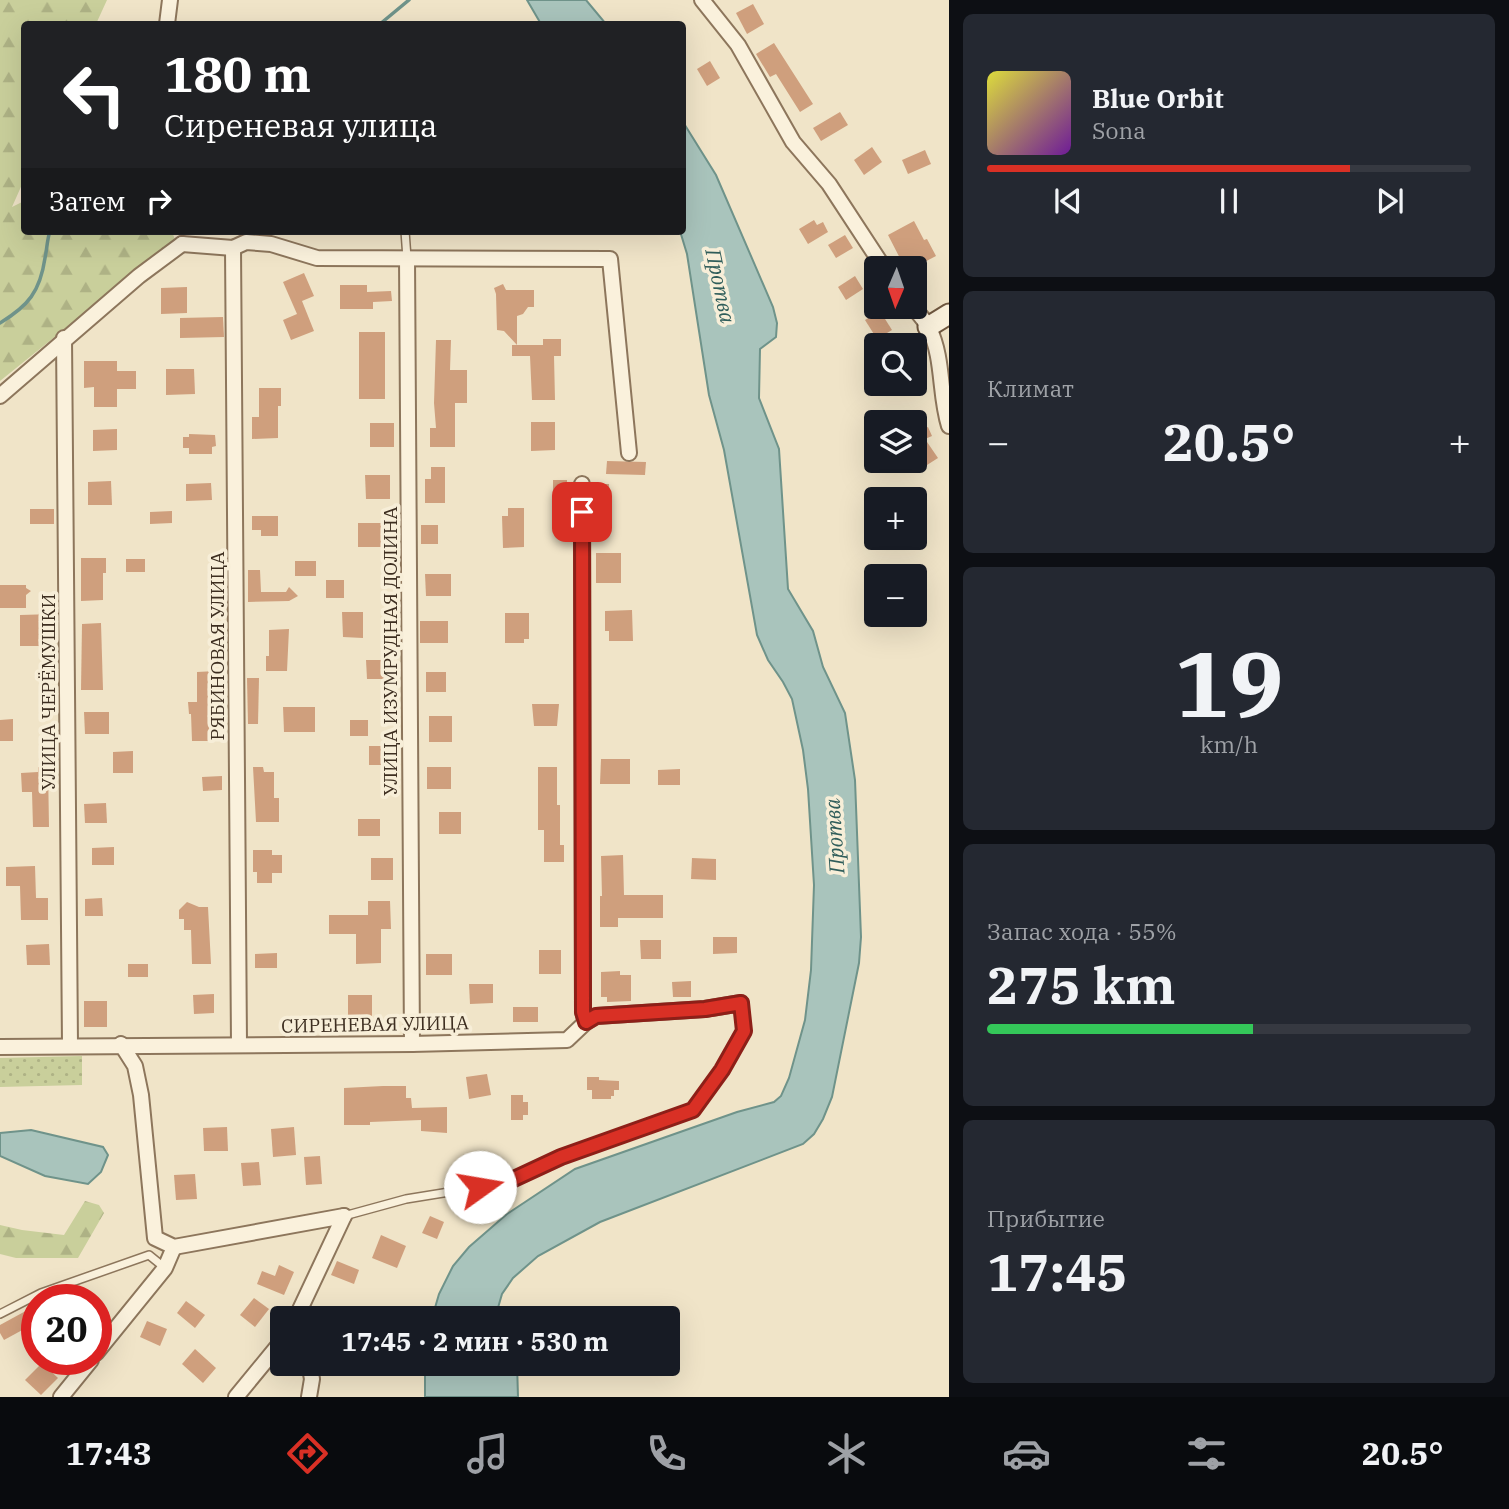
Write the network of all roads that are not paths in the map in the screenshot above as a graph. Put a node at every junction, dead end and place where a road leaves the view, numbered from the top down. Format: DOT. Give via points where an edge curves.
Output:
graph roads {
  1 [pos="170,0"];
  2 [pos="702,0"];
  3 [pos="167,21"];
  4 [pos="405,235"];
  5 [pos="181,238"];
  6 [pos="233,248"];
  7 [pos="876,256"];
  8 [pos="407,258"];
  9 [pos="949,314"];
  10 [pos="922,319"];
  11 [pos="928,327"];
  12 [pos="64,338"];
  13 [pos="0,396"];
  14 [pos="949,426"];
  15 [pos="629,453"];
  16 [pos="582,484"];
  17 [pos="741,1003"];
  18 [pos="586,1022"];
  19 [pos="121,1044"];
  20 [pos="239,1044"];
  21 [pos="412,1044"];
  22 [pos="70,1045"];
  23 [pos="0,1046"];
  24 [pos="344,1216"];
  25 [pos="174,1247"];
  26 [pos="165,1268"];
  27 [pos="302,1306"];
  28 [pos="0,1314"];
  29 [pos="112,1333"];
  30 [pos="270,1356"];
  31 [pos="79,1375"];
  32 [pos="311,1376"];
  33 [pos="61,1397"];
  34 [pos="236,1397"];
  35 [pos="309,1397"];
  1 -- 3 [label="street"];
  2 -- 7 [label="street" via="738,45 793,142 829,184"];
  4 -- 8 [label="lane"];
  5 -- 6 [label="street"];
  5 -- 12 [label="street"];
  6 -- 8 [label="street" via="246,242 271,244 317,258"];
  6 -- 20 [label="street, РЯБИНОВАЯ УЛИЦА"];
  8 -- 15 [label="street" via="610,259"];
  8 -- 21 [label="street, УЛИЦА ИЗУМРУДНАЯ ДОЛИНА"];
  9 -- 11 [label="street"];
  10 -- 11 [label="street"];
  11 -- 14 [label="street" via="938,352"];
  12 -- 13 [label="street"];
  12 -- 22 [label="street, УЛИЦА ЧЕРЁМУШКИ"];
  16 -- 18 [label="street"];
  17 -- 18 [label="street, СИРЕНЕВАЯ УЛИЦА" via="596,1016"];
  17 -- 24 [label="lane" via="744,1031 693,1110 561,1157 505,1183 406,1199"];
  18 -- 21 [label="street, СИРЕНЕВАЯ УЛИЦА" via="567,1040"];
  19 -- 20 [label="street, СИРЕНЕВАЯ УЛИЦА"];
  19 -- 22 [label="street, СИРЕНЕВАЯ УЛИЦА"];
  19 -- 25 [label="street" via="135,1066 141,1095 155,1238"];
  20 -- 21 [label="street, СИРЕНЕВАЯ УЛИЦА"];
  22 -- 23 [label="street, СИРЕНЕВАЯ УЛИЦА"];
  24 -- 25 [label="street"];
  24 -- 27 [label="street"];
  25 -- 26 [label="street"];
  26 -- 28 [label="lane" via="149,1255 41,1293"];
  26 -- 29 [label="street"];
  30 -- 34 [label="street"];
  31 -- 33 [label="street"];
  32 -- 35 [label="street"];
}
